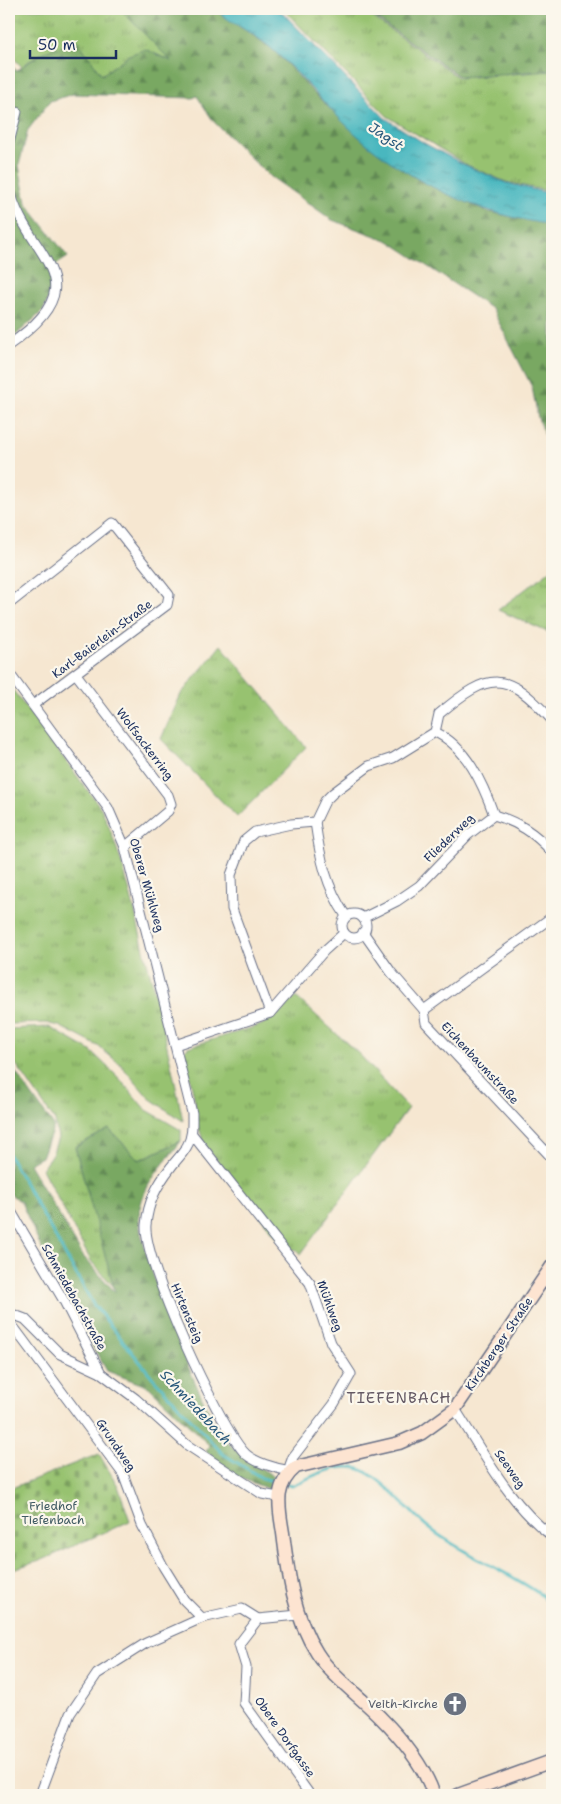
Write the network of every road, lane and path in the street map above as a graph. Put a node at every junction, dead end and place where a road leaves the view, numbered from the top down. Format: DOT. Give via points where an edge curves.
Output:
graph roads {
  1 [pos="17,112"];
  2 [pos="9,143"];
  3 [pos="9,186"];
  4 [pos="9,345"];
  5 [pos="9,604"];
  6 [pos="9,673"];
  7 [pos="76,674"];
  8 [pos="33,705"];
  9 [pos="552,720"];
  10 [pos="435,732"];
  11 [pos="494,815"];
  12 [pos="316,822"];
  13 [pos="125,847"];
  14 [pos="552,852"];
  15 [pos="346,916"];
  16 [pos="552,917"];
  17 [pos="363,918"];
  18 [pos="363,932"];
  19 [pos="344,933"];
  20 [pos="424,1010"];
  21 [pos="270,1013"];
  22 [pos="175,1045"];
  23 [pos="192,1134"];
  24 [pos="552,1158"];
  25 [pos="9,1208"];
  26 [pos="552,1266"];
  27 [pos="9,1313"];
  28 [pos="9,1321"];
  29 [pos="101,1373"];
  30 [pos="455,1409"];
  31 [pos="288,1475"];
  32 [pos="279,1495"];
  33 [pos="552,1536"];
  34 [pos="298,1615"];
  35 [pos="202,1618"];
  36 [pos="258,1619"];
  37 [pos="552,1761"];
  38 [pos="40,1795"];
  39 [pos="310,1795"];
  40 [pos="434,1795"];
  41 [pos="458,1795"];
  1 -- 2 [label="street"];
  3 -- 4 [label="street" via="12,202 52,270 54,300 39,321"];
  5 -- 7 [label="street, Karl-Baierlein-Straße" via="112,524 169,595 167,605"];
  6 -- 8 [label="street, Oberer Mühlweg"];
  7 -- 8 [label="street, Karl-Baierlein-Straße"];
  7 -- 13 [label="street, Wolfsackerring" via="168,794 171,804 168,811"];
  8 -- 13 [label="street, Oberer Mühlweg" via="108,808"];
  9 -- 10 [label="street" via="527,694 511,685 493,682 477,686 439,714"];
  10 -- 11 [label="street" via="447,737 474,770"];
  10 -- 12 [label="street" via="394,758 369,766 332,793"];
  11 -- 14 [label="street, Fliederweg" via="515,821 537,836"];
  11 -- 17 [label="street, Fliederweg" via="468,835 419,886"];
  12 -- 15 [label="street" via="320,859 326,878"];
  12 -- 21 [label="street" via="255,832 244,840 231,875 232,909"];
  13 -- 22 [label="street, Oberer Mühlweg"];
  15 -- 17 [label="street" via="355,914"];
  15 -- 19 [label="street" via="342,924"];
  16 -- 20 [label="street"];
  17 -- 18 [label="street" via="366,926"];
  18 -- 19 [label="street" via="356,938"];
  18 -- 20 [label="street, Eichenbaumstraße" via="391,972"];
  19 -- 21 [label="street"];
  20 -- 24 [label="street, Eichenbaumstraße" via="426,1022"];
  21 -- 22 [label="street"];
  22 -- 23 [label="street, Oberer Mühlweg" via="192,1113"];
  23 -- 31 [label="street, Hirtensteig" via="187,1147 153,1193 146,1227 147,1244 214,1408 244,1453"];
  23 -- 31 [label="street, Mühlweg" via="310,1283 331,1343 351,1374 334,1404 293,1456"];
  25 -- 29 [label="street, Schmiedebachstraße" via="64,1301"];
  26 -- 30 [label="main road, Kirchberger Straße"];
  27 -- 29 [label="street, Schmiedebachstraße" via="25,1319 60,1354"];
  28 -- 35 [label="street, Grundweg" via="122,1474 142,1525 164,1566 184,1600"];
  29 -- 32 [label="street, Schmiedebachstraße" via="136,1399 187,1445 262,1494"];
  30 -- 31 [label="main road, Kirchberger Straße" via="422,1433 399,1443 296,1467"];
  30 -- 33 [label="street, Seeweg" via="516,1500 535,1523"];
  31 -- 32 [label="main road"];
  32 -- 34 [label="main road" via="287,1562"];
  34 -- 36 [label="street"];
  34 -- 40 [label="main road" via="318,1653 405,1745 427,1775"];
  35 -- 36 [label="street" via="242,1609"];
  35 -- 38 [label="street" via="146,1643 97,1674 70,1714"];
  36 -- 39 [label="street, Obere Dorfgasse" via="239,1644 246,1667 244,1703"];
  37 -- 41 [label="main road"];
}
